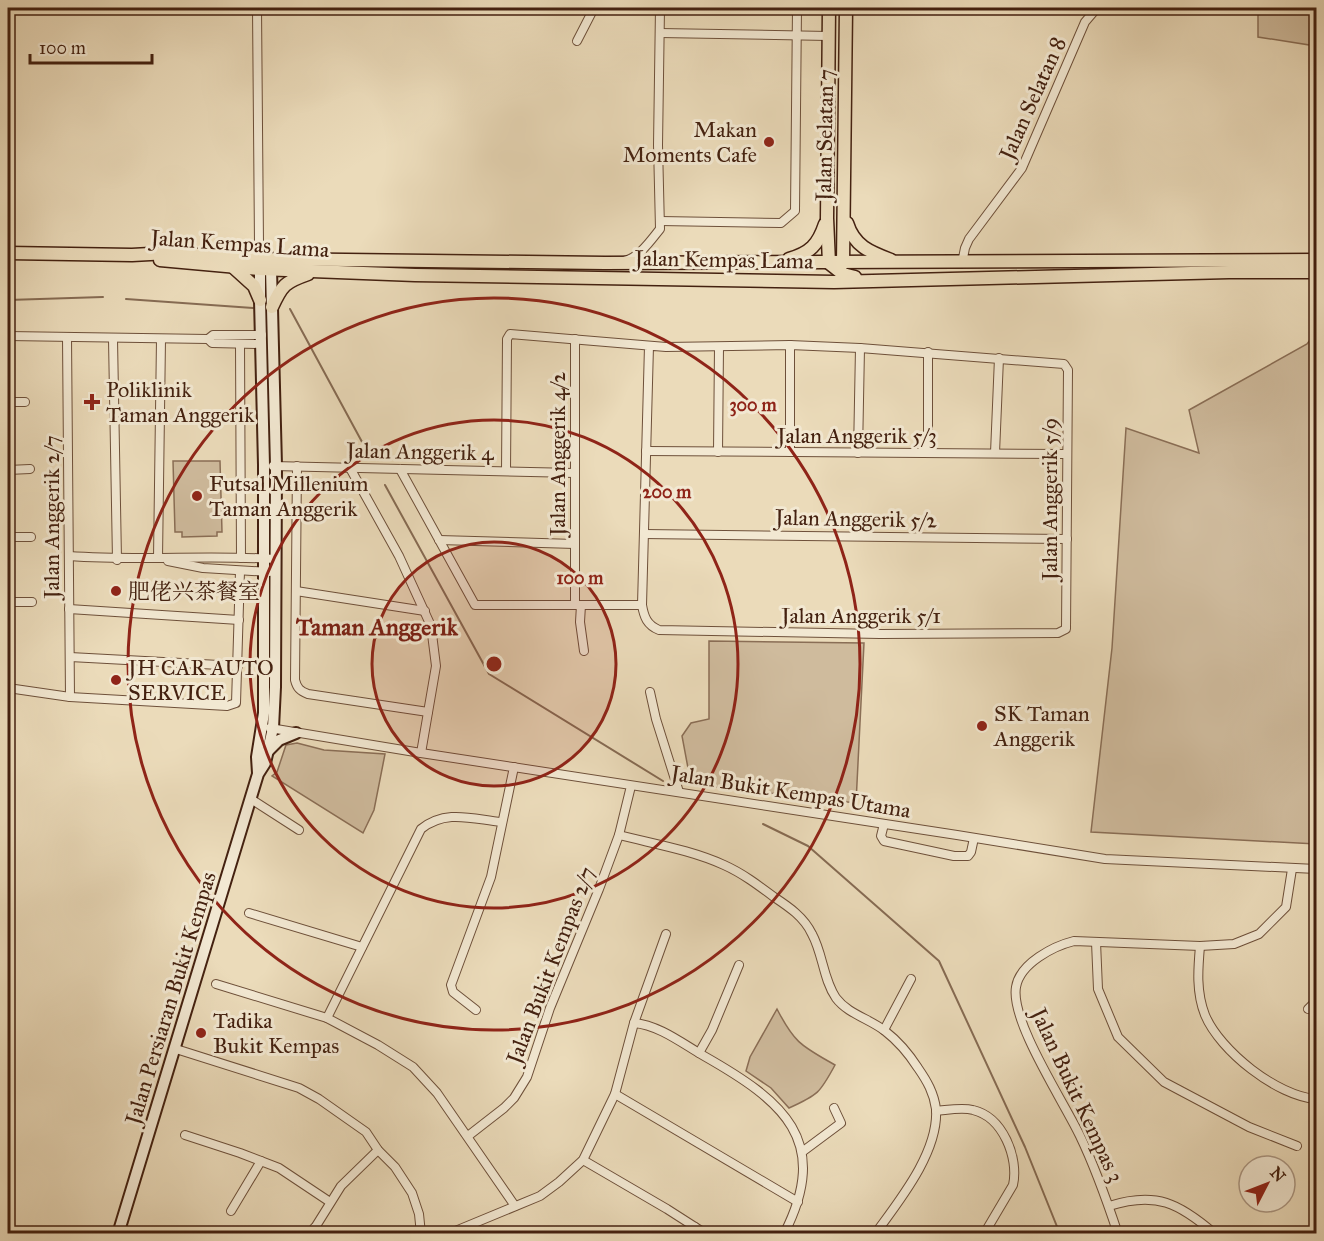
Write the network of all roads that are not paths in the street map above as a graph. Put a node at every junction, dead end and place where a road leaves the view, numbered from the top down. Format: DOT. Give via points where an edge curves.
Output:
graph roads {
  1 [pos="257,8"];
  2 [pos="594,8"];
  3 [pos="660,8"];
  4 [pos="797,8"];
  5 [pos="829,8"];
  6 [pos="846,8"];
  7 [pos="1097,8"];
  8 [pos="660,33"];
  9 [pos="796,35"];
  10 [pos="828,36"];
  11 [pos="577,41"];
  12 [pos="844,213"];
  13 [pos="827,218"];
  14 [pos="660,222"];
  15 [pos="8,253"];
  16 [pos="132,255"];
  17 [pos="1317,260"];
  18 [pos="896,262"];
  19 [pos="605,263"];
  20 [pos="962,263"];
  21 [pos="770,264"];
  22 [pos="836,265"];
  23 [pos="265,266"];
  24 [pos="233,267"];
  25 [pos="318,271"];
  26 [pos="1317,272"];
  27 [pos="895,280"];
  28 [pos="780,281"];
  29 [pos="260,300"];
  30 [pos="272,307"];
  31 [pos="8,336"];
  32 [pos="67,337"];
  33 [pos="113,339"];
  34 [pos="161,339"];
  35 [pos="208,339"];
  36 [pos="262,339"];
  37 [pos="575,339"];
  38 [pos="240,344"];
  39 [pos="790,345"];
  40 [pos="649,346"];
  41 [pos="719,346"];
  42 [pos="860,348"];
  43 [pos="928,352"];
  44 [pos="999,358"];
  45 [pos="8,402"];
  46 [pos="25,402"];
  47 [pos="646,451"];
  48 [pos="718,452"];
  49 [pos="790,452"];
  50 [pos="858,453"];
  51 [pos="928,453"];
  52 [pos="995,453"];
  53 [pos="1067,454"];
  54 [pos="264,465"];
  55 [pos="276,466"];
  56 [pos="297,466"];
  57 [pos="350,468"];
  58 [pos="30,469"];
  59 [pos="400,469"];
  60 [pos="8,470"];
  61 [pos="506,471"];
  62 [pos="575,473"];
  63 [pos="644,534"];
  64 [pos="8,537"];
  65 [pos="32,537"];
  66 [pos="1067,539"];
  67 [pos="439,540"];
  68 [pos="575,544"];
  69 [pos="69,556"];
  70 [pos="158,558"];
  71 [pos="241,558"];
  72 [pos="264,558"];
  73 [pos="276,559"];
  74 [pos="117,560"];
  75 [pos="240,571"];
  76 [pos="264,572"];
  77 [pos="276,572"];
  78 [pos="296,591"];
  79 [pos="8,602"];
  80 [pos="32,602"];
  81 [pos="578,605"];
  82 [pos="642,605"];
  83 [pos="69,609"];
  84 [pos="425,611"];
  85 [pos="239,620"];
  86 [pos="1062,632"];
  87 [pos="584,651"];
  88 [pos="69,657"];
  89 [pos="238,666"];
  90 [pos="8,688"];
  91 [pos="650,692"];
  92 [pos="70,697"];
  93 [pos="428,712"];
  94 [pos="261,726"];
  95 [pos="273,728"];
  96 [pos="296,733"];
  97 [pos="267,752"];
  98 [pos="421,753"];
  99 [pos="514,767"];
  100 [pos="258,774"];
  101 [pos="631,786"];
  102 [pos="680,792"];
  103 [pos="251,799"];
  104 [pos="501,822"];
  105 [pos="884,824"];
  106 [pos="299,830"];
  107 [pos="619,835"];
  108 [pos="974,838"];
  109 [pos="1292,869"];
  110 [pos="1317,869"];
  111 [pos="249,913"];
  112 [pos="666,934"];
  113 [pos="1096,942"];
  114 [pos="1200,946"];
  115 [pos="362,947"];
  116 [pos="740,965"];
  117 [pos="911,979"];
  118 [pos="216,984"];
  119 [pos="1317,1001"];
  120 [pos="1308,1009"];
  121 [pos="476,1010"];
  122 [pos="327,1018"];
  123 [pos="634,1023"];
  124 [pos="884,1030"];
  125 [pos="176,1048"];
  126 [pos="699,1053"];
  127 [pos="615,1094"];
  128 [pos="1317,1099"];
  129 [pos="834,1108"];
  130 [pos="936,1111"];
  131 [pos="185,1135"];
  132 [pos="468,1136"];
  133 [pos="1297,1146"];
  134 [pos="378,1150"];
  135 [pos="802,1152"];
  136 [pos="583,1160"];
  137 [pos="261,1161"];
  138 [pos="798,1202"];
  139 [pos="330,1203"];
  140 [pos="515,1206"];
  141 [pos="1108,1206"];
  142 [pos="231,1211"];
  143 [pos="695,1227"];
  144 [pos="313,1231"];
  145 [pos="118,1233"];
  146 [pos="322,1233"];
  147 [pos="421,1233"];
  148 [pos="448,1233"];
  149 [pos="689,1233"];
  150 [pos="706,1233"];
  151 [pos="784,1233"];
  152 [pos="875,1233"];
  153 [pos="984,1233"];
  154 [pos="1118,1233"];
  155 [pos="1215,1233"];
  1 -- 23 [label="street" via="259,245"];
  2 -- 11 [label="street"];
  3 -- 8 [label="street"];
  4 -- 9 [label="street"];
  5 -- 10 [label="main road, Jalan Selatan 7"];
  6 -- 12 [label="main road, Jalan Selatan 7"];
  7 -- 20 [label="street, Jalan Selatan 8" via="1085,22 1022,168 969,238"];
  8 -- 9 [label="street"];
  8 -- 14 [label="street"];
  9 -- 10 [label="street"];
  9 -- 14 [label="street" via="795,212 781,223"];
  10 -- 13 [label="main road, Jalan Selatan 7"];
  12 -- 18 [label="main road" via="856,242"];
  12 -- 22 [label="main road, Jalan Selatan 7"];
  13 -- 21 [label="main road" via="814,247"];
  13 -- 22 [label="main road, Jalan Selatan 7"];
  14 -- 19 [label="street" via="660,229 629,260"];
  15 -- 16 [label="main road, Jalan Kempas Lama"];
  16 -- 23 [label="main road, Jalan Kempas Lama" via="168,253"];
  16 -- 24 [label="main road, Jalan Kempas Lama"];
  17 -- 20 [label="main road, Jalan Kempas Lama"];
  18 -- 20 [label="main road, Jalan Kempas Lama"];
  18 -- 22 [label="main road, Jalan Kempas Lama"];
  19 -- 21 [label="main road, Jalan Kempas Lama"];
  19 -- 23 [label="main road, Jalan Kempas Lama"];
  21 -- 22 [label="main road, Jalan Kempas Lama"];
  22 -- 27 [label="main road" via="850,277"];
  22 -- 28 [label="main road" via="821,277"];
  23 -- 24 [label="main road, Jalan Kempas Lama"];
  23 -- 25 [label="main road, Jalan Kempas Lama"];
  23 -- 29 [label="street, Jalan Persiaran Bukit Kempas"];
  23 -- 30 [label="street, Jalan Persiaran Bukit Kempas"];
  24 -- 29 [label="main road" via="254,286"];
  25 -- 28 [label="main road, Jalan Kempas Lama"];
  25 -- 30 [label="main road" via="283,285"];
  26 -- 27 [label="main road, Jalan Kempas Lama"];
  27 -- 28 [label="main road, Jalan Kempas Lama"];
  29 -- 36 [label="street, Jalan Persiaran Bukit Kempas"];
  30 -- 55 [label="street, Jalan Persiaran Bukit Kempas"];
  31 -- 32 [label="street"];
  32 -- 33 [label="street"];
  32 -- 69 [label="street, Jalan Anggerik 2/7"];
  33 -- 34 [label="street"];
  33 -- 74 [label="street"];
  34 -- 35 [label="street"];
  34 -- 70 [label="street"];
  35 -- 36 [label="street" via="213,335"];
  35 -- 38 [label="street" via="212,343"];
  36 -- 38 [label="street"];
  36 -- 54 [label="street, Jalan Persiaran Bukit Kempas"];
  37 -- 40 [label="street"];
  37 -- 61 [label="street" via="510,334 507,339"];
  37 -- 62 [label="street, Jalan Anggerik 4/2"];
  38 -- 71 [label="street"];
  39 -- 41 [label="street"];
  39 -- 42 [label="street"];
  39 -- 49 [label="street"];
  40 -- 41 [label="street"];
  40 -- 47 [label="street"];
  41 -- 48 [label="street"];
  42 -- 43 [label="street"];
  42 -- 50 [label="street"];
  43 -- 44 [label="street"];
  43 -- 51 [label="street"];
  44 -- 52 [label="street"];
  44 -- 53 [label="street, Jalan Anggerik 5/9" via="1066,366"];
  45 -- 46 [label="street"];
  47 -- 48 [label="street, Jalan Anggerik 5/3"];
  47 -- 63 [label="street"];
  48 -- 49 [label="street, Jalan Anggerik 5/3"];
  49 -- 50 [label="street, Jalan Anggerik 5/3"];
  50 -- 51 [label="street, Jalan Anggerik 5/3"];
  51 -- 52 [label="street, Jalan Anggerik 5/3"];
  52 -- 53 [label="street, Jalan Anggerik 5/3"];
  53 -- 66 [label="street, Jalan Anggerik 5/9"];
  54 -- 55 [label="street, Jalan Anggerik 4"];
  54 -- 72 [label="street, Jalan Persiaran Bukit Kempas"];
  55 -- 56 [label="street, Jalan Anggerik 4"];
  55 -- 73 [label="street, Jalan Persiaran Bukit Kempas"];
  56 -- 57 [label="street, Jalan Anggerik 4"];
  56 -- 78 [label="street"];
  57 -- 59 [label="street, Jalan Anggerik 4"];
  57 -- 84 [label="street"];
  58 -- 60 [label="street"];
  59 -- 61 [label="street, Jalan Anggerik 4"];
  59 -- 67 [label="street"];
  61 -- 62 [label="street, Jalan Anggerik 4"];
  62 -- 68 [label="street, Jalan Anggerik 4/2"];
  63 -- 66 [label="street, Jalan Anggerik 5/2"];
  63 -- 82 [label="street"];
  64 -- 65 [label="street"];
  66 -- 86 [label="street, Jalan Anggerik 5/9" via="1067,625"];
  67 -- 68 [label="street"];
  67 -- 81 [label="street" via="475,605"];
  68 -- 81 [label="street, Jalan Anggerik 4/2"];
  69 -- 74 [label="street"];
  69 -- 83 [label="street, Jalan Anggerik 2/7"];
  70 -- 71 [label="street"];
  70 -- 74 [label="street"];
  70 -- 75 [label="street" via="188,566"];
  71 -- 72 [label="street"];
  72 -- 73 [label="street"];
  72 -- 76 [label="street, Jalan Persiaran Bukit Kempas"];
  73 -- 77 [label="street, Jalan Persiaran Bukit Kempas"];
  75 -- 76 [label="street"];
  75 -- 85 [label="street"];
  76 -- 77 [label="street"];
  76 -- 94 [label="street, Jalan Persiaran Bukit Kempas"];
  77 -- 95 [label="street, Jalan Persiaran Bukit Kempas"];
  78 -- 84 [label="street"];
  78 -- 93 [label="street" via="295,680 300,691"];
  79 -- 80 [label="street"];
  81 -- 82 [label="street"];
  81 -- 87 [label="street, Jalan Anggerik 4/2"];
  82 -- 86 [label="street, Jalan Anggerik 5/1" via="648,623 659,630"];
  83 -- 85 [label="street"];
  83 -- 88 [label="street, Jalan Anggerik 2/7"];
  84 -- 93 [label="street" via="436,666"];
  85 -- 89 [label="street"];
  88 -- 89 [label="street"];
  88 -- 92 [label="street, Jalan Anggerik 2/7"];
  89 -- 92 [label="street" via="236,703 226,706"];
  90 -- 92 [label="street"];
  91 -- 102 [label="street"];
  93 -- 98 [label="street"];
  94 -- 95 [label="street, Jalan Bukit Kempas Utama"];
  94 -- 100 [label="street, Jalan Persiaran Bukit Kempas"];
  95 -- 96 [label="street, Jalan Bukit Kempas Utama"];
  95 -- 97 [label="street, Jalan Persiaran Bukit Kempas"];
  96 -- 97 [label="street" via="279,740"];
  96 -- 98 [label="street, Jalan Bukit Kempas Utama"];
  97 -- 100 [label="street, Jalan Persiaran Bukit Kempas"];
  98 -- 99 [label="street, Jalan Bukit Kempas Utama"];
  99 -- 101 [label="street, Jalan Bukit Kempas Utama"];
  99 -- 104 [label="street"];
  100 -- 103 [label="street, Jalan Persiaran Bukit Kempas"];
  101 -- 102 [label="street, Jalan Bukit Kempas Utama"];
  101 -- 107 [label="street, Jalan Bukit Kempas 2/7"];
  102 -- 105 [label="street, Jalan Bukit Kempas Utama"];
  103 -- 106 [label="street"];
  103 -- 125 [label="street, Jalan Persiaran Bukit Kempas"];
  104 -- 115 [label="street" via="450,816 432,820 421,829"];
  104 -- 121 [label="street" via="491,877 451,985 453,992"];
  105 -- 108 [label="street, Jalan Bukit Kempas Utama"];
  105 -- 108 [label="street" via="884,841 954,856 968,856"];
  107 -- 124 [label="street" via="725,866 793,910 813,935 837,998"];
  107 -- 132 [label="street, Jalan Bukit Kempas 2/7" via="550,1008 527,1077 504,1108"];
  108 -- 109 [label="street, Jalan Bukit Kempas Utama" via="1106,859"];
  109 -- 110 [label="street, Jalan Bukit Kempas Utama"];
  109 -- 114 [label="street, Jalan Bukit Kempas 3" via="1286,907 1273,923 1259,934 1234,944"];
  111 -- 115 [label="street"];
  112 -- 123 [label="street"];
  113 -- 114 [label="street, Jalan Bukit Kempas 3"];
  113 -- 133 [label="street" via="1098,989 1118,1037 1164,1082 1249,1127"];
  113 -- 141 [label="street, Jalan Bukit Kempas 3" via="1058,945 1039,956 1020,976 1016,987 1017,1006 1030,1043 1080,1136"];
  114 -- 128 [label="street" via="1199,993 1206,1017 1221,1039 1265,1080 1305,1098"];
  115 -- 122 [label="street"];
  116 -- 126 [label="street"];
  117 -- 124 [label="street"];
  118 -- 122 [label="street"];
  119 -- 120 [label="street"];
  122 -- 132 [label="street" via="413,1067"];
  123 -- 126 [label="street" via="653,1028"];
  123 -- 127 [label="street"];
  124 -- 130 [label="street" via="908,1054 930,1086"];
  125 -- 134 [label="street" via="298,1088 320,1099 366,1132"];
  125 -- 145 [label="street, Jalan Persiaran Bukit Kempas"];
  126 -- 135 [label="street" via="766,1096 785,1115"];
  127 -- 136 [label="street"];
  127 -- 138 [label="street"];
  129 -- 135 [label="street" via="841,1123"];
  130 -- 152 [label="street" via="923,1164"];
  130 -- 153 [label="street" via="973,1110 1004,1134 1015,1177"];
  131 -- 137 [label="street"];
  132 -- 140 [label="street"];
  134 -- 139 [label="street"];
  134 -- 147 [label="street" via="412,1193"];
  135 -- 138 [label="street" via="803,1182"];
  136 -- 140 [label="street" via="540,1196"];
  136 -- 143 [label="street"];
  137 -- 139 [label="street" via="279,1168"];
  137 -- 142 [label="street"];
  138 -- 151 [label="street"];
  139 -- 144 [label="street"];
  140 -- 148 [label="street"];
  141 -- 154 [label="street, Jalan Bukit Kempas 3"];
  141 -- 155 [label="street" via="1146,1198 1167,1203 1192,1214"];
  143 -- 149 [label="street"];
  143 -- 150 [label="street"];
  144 -- 146 [label="street"];
}
